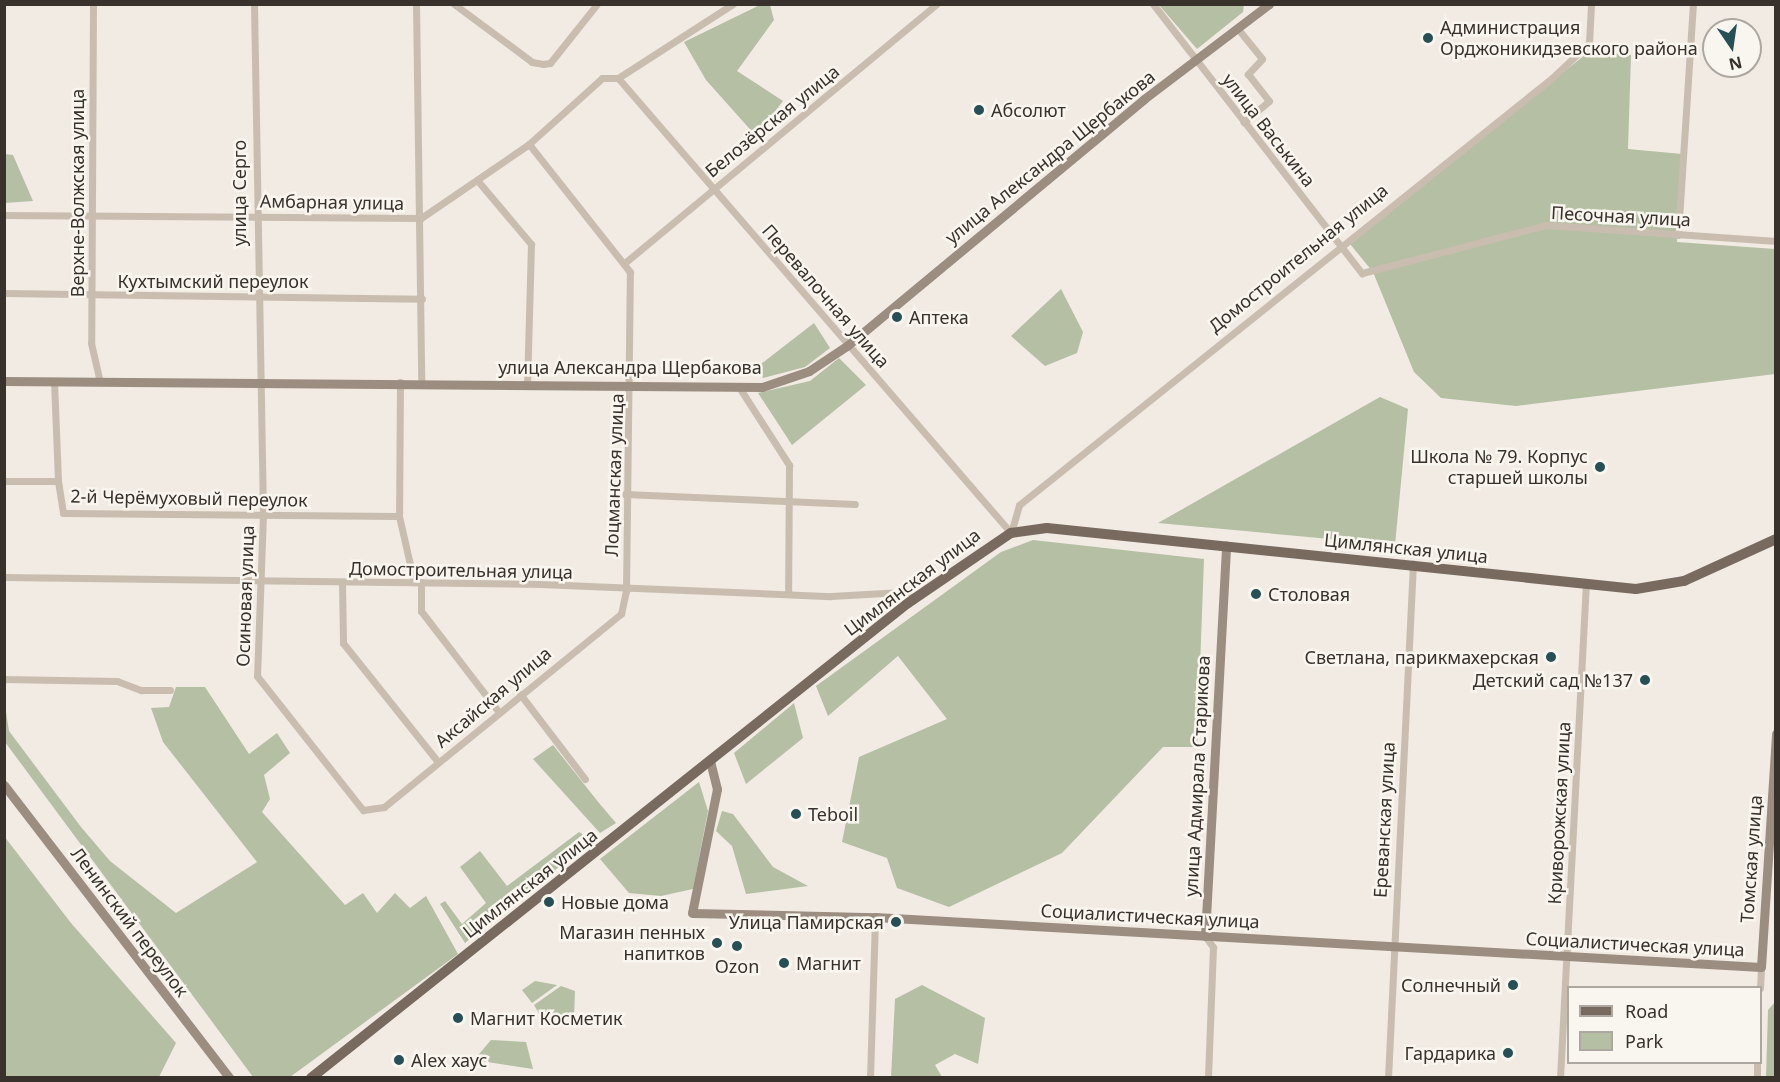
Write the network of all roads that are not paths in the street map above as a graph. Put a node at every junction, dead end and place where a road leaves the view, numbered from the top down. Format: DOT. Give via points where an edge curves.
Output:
graph roads {
  1 [pos="93,4"];
  2 [pos="254,4"];
  3 [pos="417,4"];
  4 [pos="454,4"];
  5 [pos="597,4"];
  6 [pos="733,4"];
  7 [pos="937,4"];
  8 [pos="1153,4"];
  9 [pos="1269,4"];
  10 [pos="1591,4"];
  11 [pos="1693,4"];
  12 [pos="1238,29"];
  13 [pos="1196,61"];
  14 [pos="618,78"];
  15 [pos="1244,122"];
  16 [pos="529,144"];
  17 [pos="477,180"];
  18 [pos="713,188"];
  19 [pos="4,215"];
  20 [pos="254,216"];
  21 [pos="92,218"];
  22 [pos="421,218"];
  23 [pos="1678,235"];
  24 [pos="1776,241"];
  25 [pos="1339,243"];
  26 [pos="627,261"];
  27 [pos="1362,273"];
  28 [pos="4,293"];
  29 [pos="91,295"];
  30 [pos="255,296"];
  31 [pos="422,299"];
  32 [pos="848,345"];
  33 [pos="4,381"];
  34 [pos="54,381"];
  35 [pos="100,381"];
  36 [pos="257,382"];
  37 [pos="400,382"];
  38 [pos="421,382"];
  39 [pos="527,384"];
  40 [pos="632,385"];
  41 [pos="739,387"];
  42 [pos="4,481"];
  43 [pos="58,481"];
  44 [pos="625,494"];
  45 [pos="787,501"];
  46 [pos="855,504"];
  47 [pos="263,514"];
  48 [pos="399,516"];
  49 [pos="1011,533"];
  50 [pos="1776,539"];
  51 [pos="1226,546"];
  52 [pos="1413,564"];
  53 [pos="4,577"];
  54 [pos="260,580"];
  55 [pos="417,582"];
  56 [pos="342,583"];
  57 [pos="1586,586"];
  58 [pos="626,591"];
  59 [pos="788,594"];
  60 [pos="915,598"];
  61 [pos="4,679"];
  62 [pos="170,690"];
  63 [pos="520,694"];
  64 [pos="498,711"];
  65 [pos="1776,733"];
  66 [pos="710,760"];
  67 [pos="438,762"];
  68 [pos="585,779"];
  69 [pos="4,785"];
  70 [pos="363,810"];
  71 [pos="875,917"];
  72 [pos="1205,936"];
  73 [pos="866,939"];
  74 [pos="875,939"];
  75 [pos="1392,947"];
  76 [pos="1566,957"];
  77 [pos="1761,967"];
  78 [pos="1760,986"];
  79 [pos="230,1077"];
  80 [pos="311,1077"];
  81 [pos="870,1077"];
  82 [pos="1208,1077"];
  83 [pos="1388,1077"];
  84 [pos="1560,1077"];
  1 -- 21 [label="street, Верхне-Волжская улица"];
  2 -- 20 [label="street, улица Серго"];
  3 -- 22 [label="street" via="414,136"];
  4 -- 5 [label="street" via="532,62 543,64 550,63"];
  6 -- 14 [label="street, Амбарная улица"];
  7 -- 18 [label="street, Белозёрская улица"];
  8 -- 13 [label="street, улица Васькина"];
  9 -- 12 [label="street, улица Александра Щербакова"];
  10 -- 25 [label="street, Домостроительная улица" via="1589,43"];
  11 -- 23 [label="street"];
  12 -- 13 [label="street, улица Александра Щербакова"];
  12 -- 15 [label="street" via="1262,59 1248,74 1269,101"];
  13 -- 15 [label="street, улица Васькина"];
  13 -- 32 [label="street, улица Александра Щербакова"];
  14 -- 16 [label="street, Амбарная улица" via="602,78"];
  14 -- 18 [label="street, Перевалочная улица"];
  15 -- 25 [label="street, улица Васькина"];
  16 -- 17 [label="street, Амбарная улица"];
  16 -- 26 [label="street"];
  17 -- 22 [label="street, Амбарная улица"];
  17 -- 39 [label="street" via="531,244"];
  18 -- 26 [label="street, Белозёрская улица"];
  18 -- 32 [label="street, Перевалочная улица"];
  19 -- 21 [label="street, Амбарная улица"];
  20 -- 21 [label="street, Амбарная улица"];
  20 -- 22 [label="street, Амбарная улица"];
  20 -- 30 [label="street, улица Серго"];
  21 -- 29 [label="street, Верхне-Волжская улица"];
  22 -- 31 [label="street"];
  23 -- 24 [label="street, Песочная улица"];
  23 -- 27 [label="street, Песочная улица" via="1546,225"];
  25 -- 27 [label="street, улица Васькина"];
  25 -- 49 [label="street, Домостроительная улица" via="1019,505"];
  26 -- 40 [label="street, Лоцманская улица"];
  28 -- 29 [label="street, Кухтымский переулок"];
  29 -- 30 [label="street, Кухтымский переулок"];
  29 -- 35 [label="street, Верхне-Волжская улица" via="91,343"];
  30 -- 31 [label="street, Кухтымский переулок"];
  30 -- 36 [label="street, улица Серго"];
  31 -- 38 [label="street"];
  32 -- 41 [label="street, улица Александра Щербакова" via="809,371 762,387"];
  32 -- 49 [label="street, Перевалочная улица"];
  33 -- 34 [label="street, улица Александра Щербакова"];
  34 -- 35 [label="street, улица Александра Щербакова"];
  34 -- 43 [label="street"];
  35 -- 36 [label="street, улица Александра Щербакова"];
  36 -- 37 [label="street, улица Александра Щербакова"];
  36 -- 47 [label="street, Осиновая улица"];
  37 -- 38 [label="street, улица Александра Щербакова"];
  37 -- 48 [label="street"];
  38 -- 39 [label="street, улица Александра Щербакова"];
  39 -- 40 [label="street, улица Александра Щербакова"];
  40 -- 41 [label="street, улица Александра Щербакова"];
  40 -- 44 [label="street, Лоцманская улица"];
  41 -- 45 [label="street" via="785,455"];
  42 -- 43 [label="street, 2-й Черёмуховый переулок"];
  43 -- 47 [label="street, 2-й Черёмуховый переулок" via="63,513"];
  44 -- 45 [label="street"];
  44 -- 58 [label="street, Лоцманская улица"];
  45 -- 46 [label="street"];
  45 -- 59 [label="street"];
  47 -- 48 [label="street, 2-й Черёмуховый переулок"];
  47 -- 54 [label="street, Осиновая улица"];
  48 -- 55 [label="street"];
  49 -- 51 [label="main road, Цимлянская улица" via="1047,528"];
  49 -- 60 [label="main road, Цимлянская улица"];
  50 -- 57 [label="main road, Цимлянская улица" via="1664,586"];
  51 -- 52 [label="main road, Цимлянская улица"];
  51 -- 72 [label="street, улица Адмирала Старикова"];
  52 -- 57 [label="main road, Цимлянская улица"];
  52 -- 75 [label="street, Ереванская улица"];
  53 -- 54 [label="street, Домостроительная улица"];
  54 -- 56 [label="street, Домостроительная улица"];
  54 -- 70 [label="street, Осиновая улица" via="257,676"];
  55 -- 56 [label="street, Домостроительная улица"];
  55 -- 58 [label="street, Домостроительная улица"];
  55 -- 64 [label="street" via="421,611"];
  56 -- 67 [label="street" via="343,643"];
  57 -- 76 [label="street, Криворожская улица"];
  58 -- 59 [label="street, Домостроительная улица" via="686,588"];
  58 -- 63 [label="street, Аксайская улица" via="621,614"];
  59 -- 60 [label="street, Домостроительная улица" via="902,592"];
  60 -- 66 [label="main road, Цимлянская улица"];
  61 -- 62 [label="street" via="117,681 141,690"];
  63 -- 64 [label="street, Аксайская улица"];
  63 -- 68 [label="street"];
  64 -- 67 [label="street, Аксайская улица"];
  65 -- 77 [label="street, Томская улица"];
  66 -- 71 [label="street, Социалистическая улица" via="717,789 692,913"];
  66 -- 80 [label="main road, Цимлянская улица"];
  67 -- 70 [label="street, Аксайская улица" via="384,807"];
  69 -- 79 [label="street, Ленинский переулок"];
  71 -- 72 [label="street, Социалистическая улица"];
  71 -- 74 [label="street"];
  72 -- 75 [label="street, Социалистическая улица"];
  72 -- 82 [label="street, улица Адмирала Старикова" via="1213,947"];
  73 -- 74 [label="street"];
  74 -- 81 [label="street"];
  75 -- 76 [label="street, Социалистическая улица"];
  75 -- 83 [label="street, Ереванская улица"];
  76 -- 77 [label="street, Социалистическая улица"];
  76 -- 84 [label="street, Криворожская улица"];
  77 -- 78 [label="street, Томская улица"];
}
